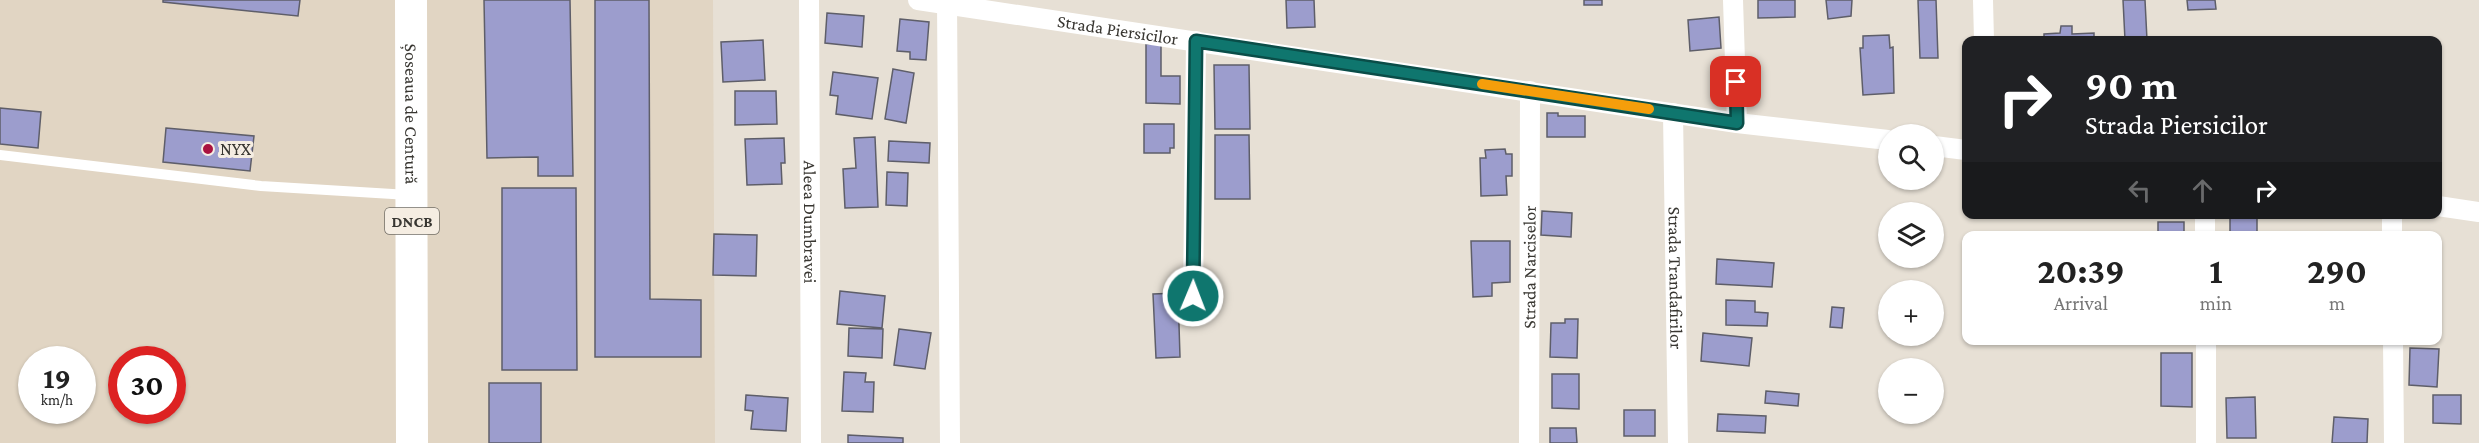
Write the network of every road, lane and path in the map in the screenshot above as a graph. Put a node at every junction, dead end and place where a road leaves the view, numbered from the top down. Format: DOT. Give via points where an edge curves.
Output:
graph roads {
  1 [pos="411,0"];
  2 [pos="810,0"];
  3 [pos="918,0"];
  4 [pos="1733,0"];
  5 [pos="1983,0"];
  6 [pos="947,2"];
  7 [pos="1013,7"];
  8 [pos="1983,36"];
  9 [pos="1196,41"];
  10 [pos="1530,91"];
  11 [pos="1673,113"];
  12 [pos="1737,123"];
  13 [pos="1878,139"];
  14 [pos="1944,147"];
  15 [pos="1962,150"];
  16 [pos="0,155"];
  17 [pos="412,195"];
  18 [pos="2442,207"];
  19 [pos="2479,212"];
  20 [pos="1193,296"];
  21 [pos="2206,345"];
  22 [pos="2393,345"];
  23 [pos="412,443"];
  24 [pos="811,443"];
  25 [pos="950,443"];
  26 [pos="1529,443"];
  27 [pos="1678,443"];
  28 [pos="2206,443"];
  29 [pos="2394,443"];
  1 -- 17 [label="main road, Șoseaua de Centură / DNCB"];
  2 -- 24 [label="street, Aleea Dumbravei"];
  3 -- 6 [label="street, Strada Piersicilor"];
  4 -- 12 [label="street"];
  5 -- 8 [label="street"];
  6 -- 7 [label="street, Strada Piersicilor"];
  6 -- 25 [label="street"];
  7 -- 9 [label="street, Strada Piersicilor"];
  9 -- 10 [label="street, Strada Piersicilor"];
  9 -- 20 [label="street"];
  10 -- 11 [label="street, Strada Piersicilor"];
  10 -- 26 [label="street, Strada Narciselor"];
  11 -- 12 [label="street, Strada Piersicilor"];
  11 -- 27 [label="street, Strada Trandafirilor"];
  12 -- 13 [label="street, Strada Piersicilor"];
  14 -- 15 [label="street"];
  16 -- 17 [label="lane" via="261,186"];
  17 -- 23 [label="main road, Șoseaua de Centură / DNCB"];
  18 -- 19 [label="street"];
  21 -- 28 [label="street"];
  22 -- 29 [label="street"];
}
